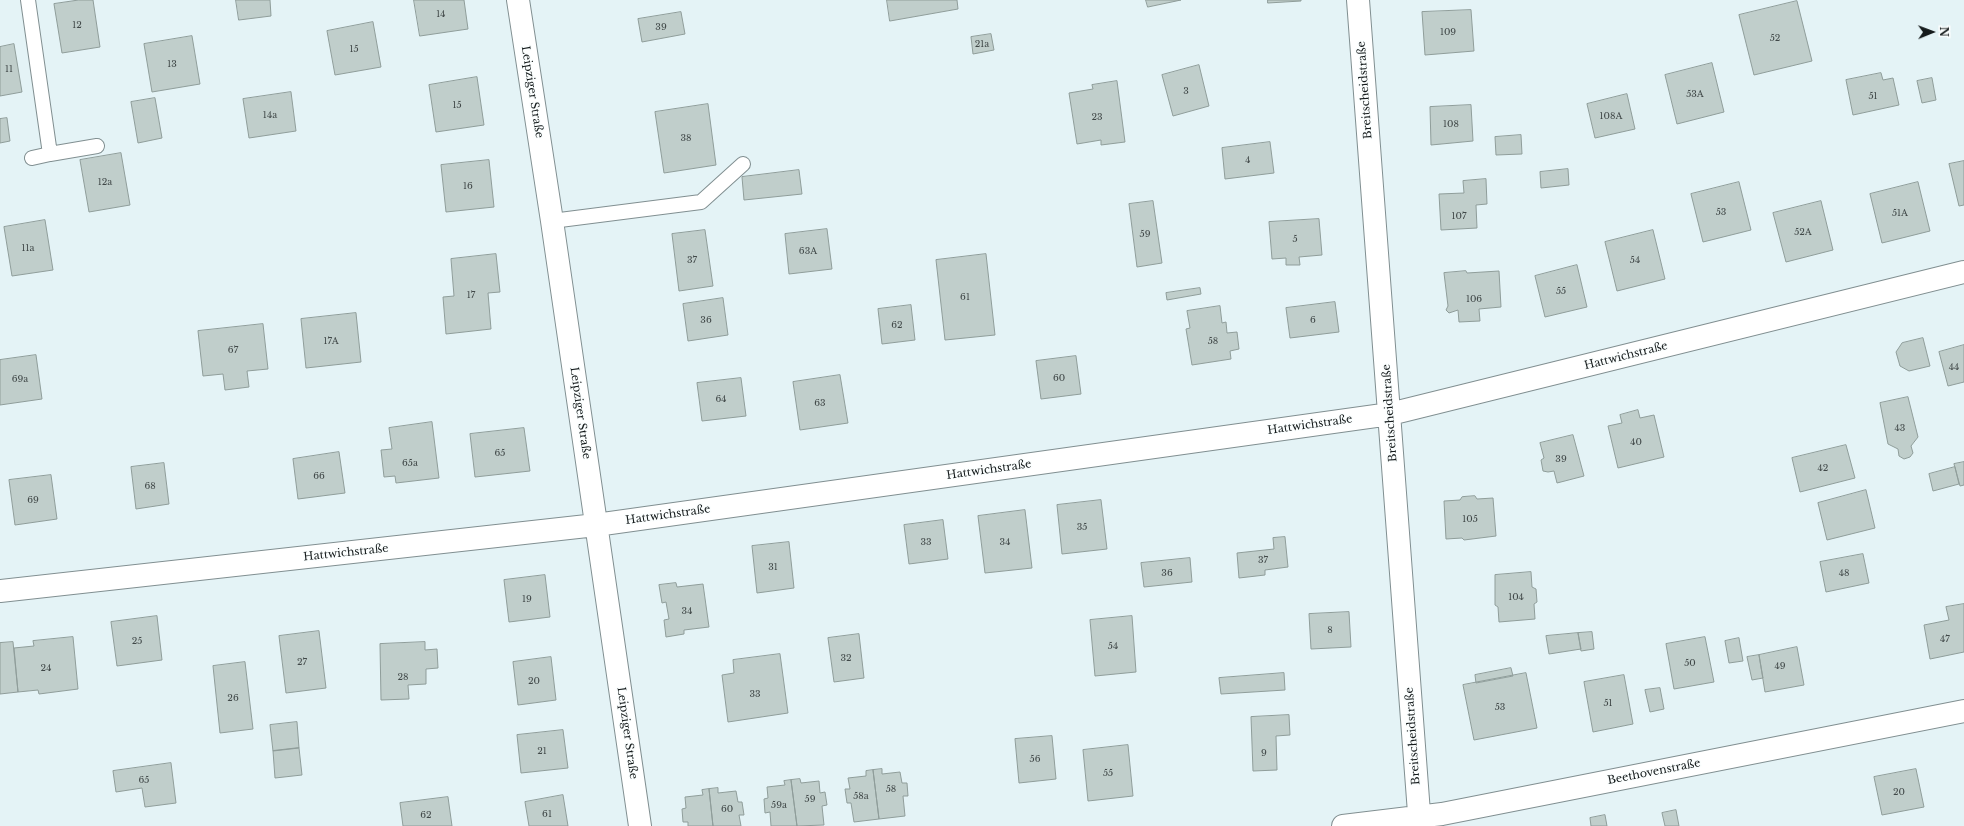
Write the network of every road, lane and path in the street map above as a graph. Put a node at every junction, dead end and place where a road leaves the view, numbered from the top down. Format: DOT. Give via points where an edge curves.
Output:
graph roads {
  1 [pos="28,0"];
  2 [pos="518,0"];
  3 [pos="1358,0"];
  4 [pos="98,146"];
  5 [pos="50,154"];
  6 [pos="32,158"];
  7 [pos="743,164"];
  8 [pos="552,221"];
  9 [pos="1964,272"];
  10 [pos="1390,414"];
  11 [pos="596,525"];
  12 [pos="0,591"];
  13 [pos="1964,711"];
  14 [pos="1420,822"];
  15 [pos="640,826"];
  16 [pos="1344,826"];
  1 -- 5 [label="lane"];
  2 -- 8 [label="street, Leipziger Straße"];
  3 -- 10 [label="street, Breitscheidstraße"];
  4 -- 5 [label="lane"];
  5 -- 6 [label="lane"];
  7 -- 8 [label="lane" via="702,202"];
  8 -- 11 [label="street, Leipziger Straße"];
  9 -- 10 [label="street, Hattwichstraße"];
  10 -- 11 [label="street, Hattwichstraße"];
  10 -- 14 [label="street, Breitscheidstraße"];
  11 -- 12 [label="street, Hattwichstraße"];
  11 -- 15 [label="street, Leipziger Straße"];
  13 -- 14 [label="street, Beethovenstraße"];
  14 -- 16 [label="street, Beethovenstraße"];
}
